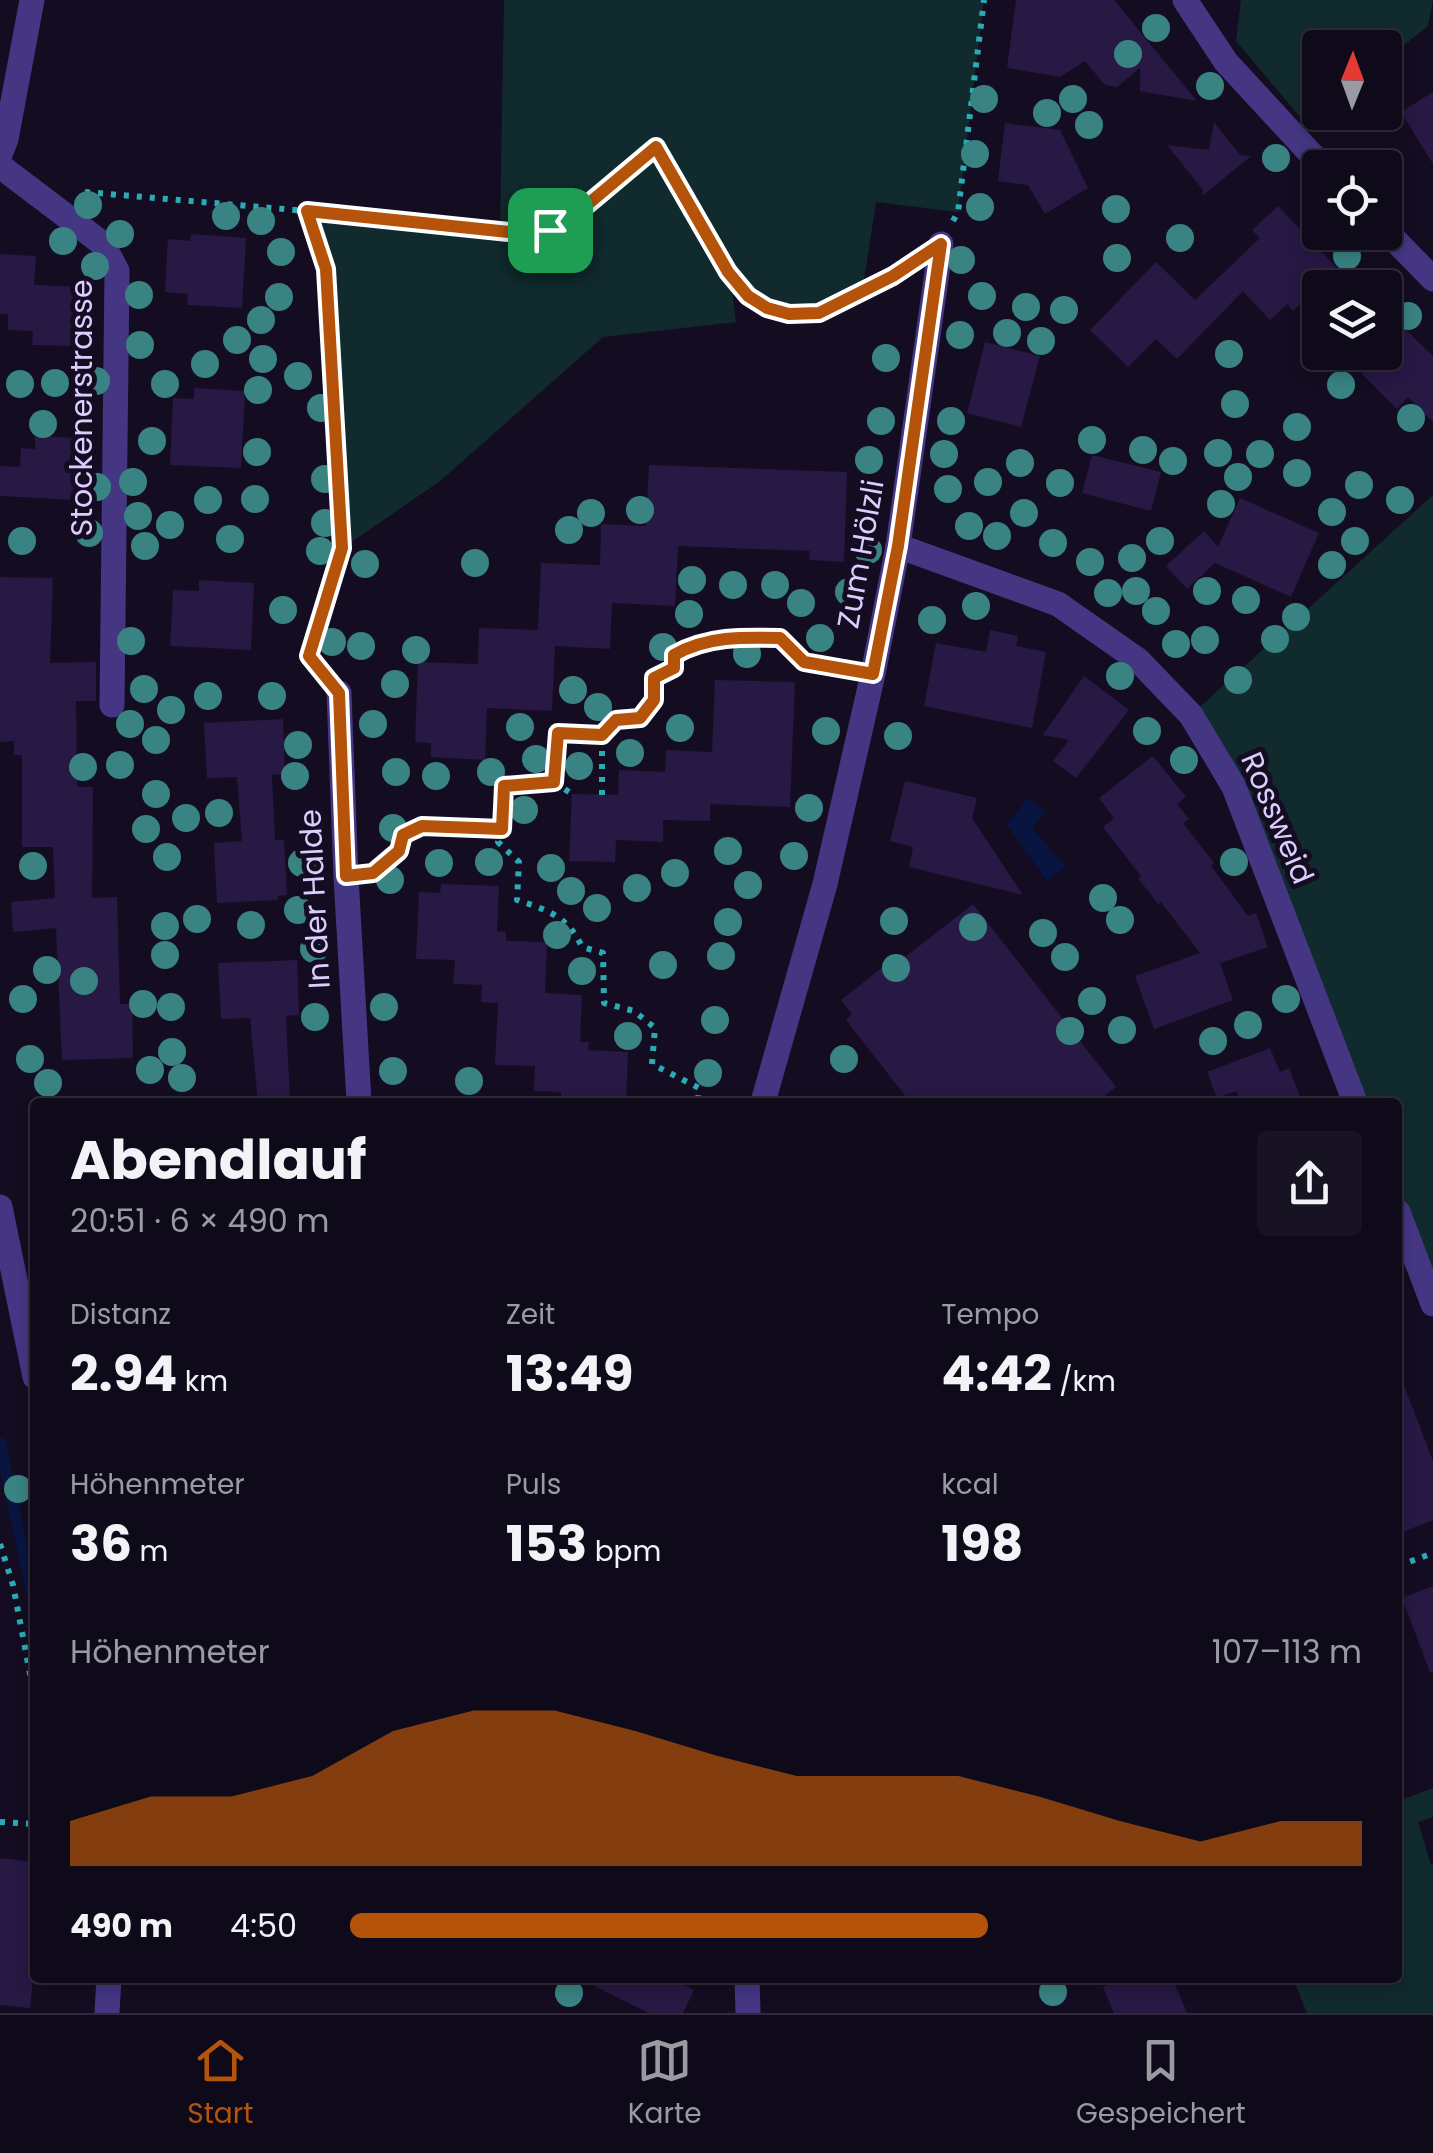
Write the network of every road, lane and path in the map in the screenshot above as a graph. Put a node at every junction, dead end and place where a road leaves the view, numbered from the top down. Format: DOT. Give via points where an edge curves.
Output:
graph roads {
  1 [pos="32,0"];
  2 [pos="984,0"];
  3 [pos="1185,0"];
  4 [pos="1307,150"];
  5 [pos="0,154"];
  6 [pos="0,166"];
  7 [pos="72,192"];
  8 [pos="307,211"];
  9 [pos="941,244"];
  10 [pos="1402,247"];
  11 [pos="1433,279"];
  12 [pos="898,546"];
  13 [pos="873,674"];
  14 [pos="339,693"];
  15 [pos="112,705"];
  16 [pos="602,735"];
  17 [pos="554,782"];
  18 [pos="572,794"];
  19 [pos="602,795"];
  20 [pos="502,829"];
  21 [pos="346,876"];
  22 [pos="360,1098"];
  23 [pos="698,1098"];
  24 [pos="763,1098"];
  25 [pos="1353,1098"];
  26 [pos="0,1207"];
  27 [pos="1402,1223"];
  28 [pos="9,1297"];
  29 [pos="1433,1304"];
  30 [pos="30,1361"];
  31 [pos="0,1544"];
  32 [pos="1433,1553"];
  33 [pos="1402,1565"];
  34 [pos="30,1674"];
  35 [pos="0,1822"];
  36 [pos="30,1824"];
  37 [pos="109,1983"];
  38 [pos="747,1983"];
  39 [pos="107,2013"];
  40 [pos="748,2013"];
  1 -- 5 [label="street"];
  2 -- 9 [label="path" via="958,212"];
  3 -- 4 [label="street" via="1226,62"];
  6 -- 15 [label="street, Stockenerstrasse" via="102,244 118,270"];
  7 -- 8 [label="path"];
  8 -- 9 [label="path" via="528,234 550,230 656,147 728,272 767,308 819,313"];
  8 -- 14 [label="path" via="326,269 342,548 309,656"];
  9 -- 12 [label="street, Zum Hölzli"];
  10 -- 11 [label="street"];
  12 -- 13 [label="street, Zum Hölzli"];
  12 -- 25 [label="street, Rossweid" via="1058,604 1138,660 1191,716 1234,788"];
  13 -- 16 [label="path" via="804,662 780,638 732,637 689,646 674,655 674,668 654,678 654,700 640,718 616,720"];
  13 -- 24 [label="street, Zum Hölzli" via="825,884"];
  14 -- 21 [label="street, In der Halde"];
  16 -- 17 [label="path" via="558,733"];
  16 -- 19 [label="path"];
  17 -- 18 [label="path"];
  17 -- 20 [label="path" via="504,786"];
  20 -- 21 [label="path" via="422,826 403,835 399,851 373,873"];
  20 -- 23 [label="path" via="498,842 519,862 517,900 549,911 574,929 582,947 603,953 604,1003 634,1010 655,1028 652,1064 699,1088"];
  21 -- 22 [label="street, In der Halde"];
  26 -- 28 [label="street"];
  27 -- 29 [label="street"];
  28 -- 30 [label="street"];
  31 -- 34 [label="path"];
  32 -- 33 [label="path"];
  35 -- 36 [label="path"];
  37 -- 39 [label="street"];
  38 -- 40 [label="street"];
}
